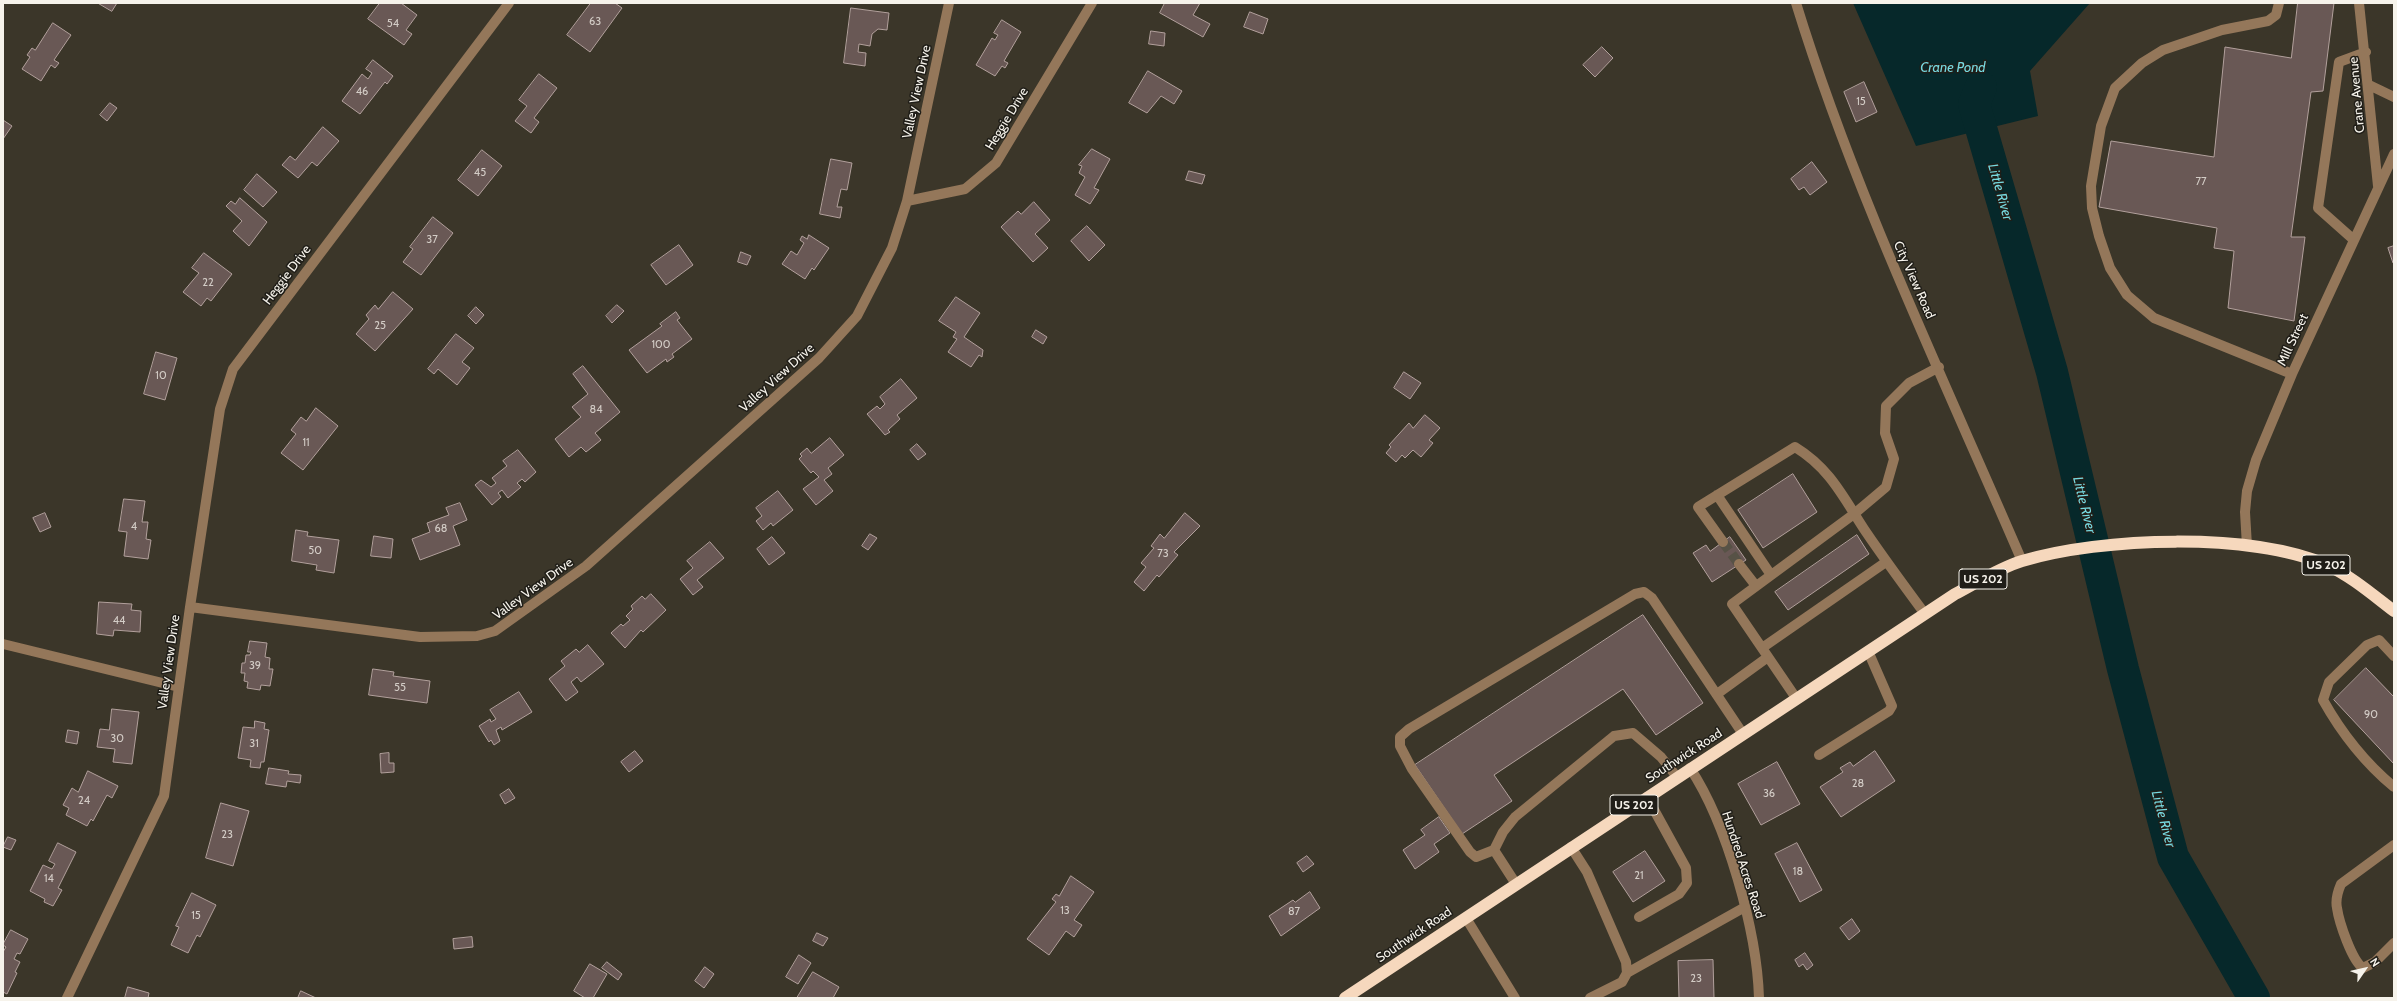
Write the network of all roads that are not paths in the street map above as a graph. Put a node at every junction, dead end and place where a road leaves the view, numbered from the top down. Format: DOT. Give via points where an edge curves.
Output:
graph roads {
  1 [pos="509,3"];
  2 [pos="950,3"];
  3 [pos="1092,3"];
  4 [pos="1796,3"];
  5 [pos="2279,3"];
  6 [pos="2359,3"];
  7 [pos="2366,52"];
  8 [pos="2369,85"];
  9 [pos="2394,97"];
  10 [pos="2394,154"];
  11 [pos="2378,186"];
  12 [pos="907,201"];
  13 [pos="2354,240"];
  14 [pos="1939,368"];
  15 [pos="2292,374"];
  16 [pos="1717,496"];
  17 [pos="1854,514"];
  18 [pos="1723,542"];
  19 [pos="2247,546"];
  20 [pos="2022,561"];
  21 [pos="1886,562"];
  22 [pos="1739,564"];
  23 [pos="1771,575"];
  24 [pos="1756,586"];
  25 [pos="190,607"];
  26 [pos="2394,611"];
  27 [pos="1925,614"];
  28 [pos="3,644"];
  29 [pos="1868,651"];
  30 [pos="1765,653"];
  31 [pos="2394,656"];
  32 [pos="179,687"];
  33 [pos="1717,694"];
  34 [pos="1796,698"];
  35 [pos="1744,734"];
  36 [pos="1819,755"];
  37 [pos="1690,768"];
  38 [pos="1677,777"];
  39 [pos="2394,787"];
  40 [pos="1647,797"];
  41 [pos="2394,844"];
  42 [pos="1571,847"];
  43 [pos="1494,850"];
  44 [pos="1516,884"];
  45 [pos="1745,907"];
  46 [pos="1466,918"];
  47 [pos="1639,918"];
  48 [pos="2394,942"];
  49 [pos="1627,973"];
  50 [pos="67,998"];
  51 [pos="1345,998"];
  52 [pos="1515,998"];
  53 [pos="1590,998"];
  54 [pos="1760,998"];
  1 -- 25 [label="street, Heggie Drive" via="233,369 220,409"];
  2 -- 12 [label="street, Valley View Drive"];
  3 -- 12 [label="street, Heggie Drive" via="996,163 965,189"];
  4 -- 14 [label="street, City View Road" via="1811,52 1872,218"];
  5 -- 15 [label="street" via="2276,15 2268,21 2222,30 2163,50 2142,63 2115,88 2101,126 2091,186 2092,208 2110,268 2127,296 2154,318"];
  6 -- 7 [label="street, Crane Avenue"];
  7 -- 8 [label="street, Crane Avenue"];
  7 -- 13 [label="street" via="2339,62 2318,208"];
  8 -- 9 [label="street"];
  8 -- 11 [label="street, Crane Avenue"];
  10 -- 11 [label="street, Mill Street"];
  11 -- 13 [label="street, Mill Street"];
  12 -- 25 [label="street, Valley View Drive" via="892,248 857,316 819,358 586,566 495,631 477,636 420,637"];
  13 -- 15 [label="street, Mill Street"];
  14 -- 17 [label="street" via="1909,383 1886,406 1885,433 1894,459 1886,487"];
  14 -- 20 [label="street, City View Road"];
  15 -- 19 [label="street, Mill Street" via="2256,460 2247,491"];
  16 -- 17 [label="street" via="1795,447 1813,458 1836,483"];
  16 -- 18 [label="street" via="1698,507"];
  16 -- 23 [label="street"];
  17 -- 21 [label="street"];
  17 -- 23 [label="street"];
  19 -- 20 [label="highway, Southwick Road / US 202" via="2120,544"];
  19 -- 26 [label="highway, US 202" via="2290,553 2327,565 2363,587"];
  20 -- 27 [label="highway, Southwick Road / US 202" via="1955,594"];
  21 -- 27 [label="street"];
  21 -- 30 [label="street"];
  22 -- 24 [label="street"];
  23 -- 24 [label="street"];
  24 -- 30 [label="street" via="1732,604"];
  25 -- 32 [label="street, Valley View Drive"];
  27 -- 29 [label="highway, Southwick Road / US 202"];
  28 -- 32 [label="street"];
  29 -- 34 [label="highway, Southwick Road / US 202"];
  29 -- 36 [label="street" via="1892,706 1890,711"];
  30 -- 33 [label="street"];
  30 -- 34 [label="street"];
  31 -- 39 [label="street" via="2379,640 2367,645 2329,682 2323,700 2341,732 2379,775"];
  32 -- 50 [label="street, Valley View Drive" via="164,796"];
  33 -- 35 [label="street"];
  33 -- 43 [label="street" via="1652,598 1644,592 1636,594 1409,729 1400,737 1400,746 1412,769 1470,852 1476,857"];
  34 -- 35 [label="highway, Southwick Road / US 202"];
  35 -- 37 [label="highway, Southwick Road / US 202"];
  37 -- 38 [label="highway, Southwick Road / US 202"];
  37 -- 45 [label="street, Hundred Acres Road" via="1704,790"];
  38 -- 40 [label="highway, Southwick Road / US 202"];
  38 -- 43 [label="street" via="1661,757 1633,733 1614,736 1515,817 1502,832"];
  40 -- 42 [label="highway, Southwick Road / US 202"];
  40 -- 47 [label="street" via="1686,868 1687,883 1679,894"];
  41 -- 48 [label="street" via="2341,884 2337,893 2337,907 2353,955 2363,968 2375,962"];
  42 -- 44 [label="highway, Southwick Road / US 202"];
  42 -- 49 [label="street" via="1587,872 1626,962"];
  43 -- 44 [label="street"];
  44 -- 46 [label="highway, Southwick Road / US 202"];
  45 -- 49 [label="street"];
  45 -- 54 [label="street, Hundred Acres Road"];
  46 -- 51 [label="highway, Southwick Road / US 202"];
  46 -- 52 [label="street"];
  49 -- 53 [label="street" via="1622,982"];
}
